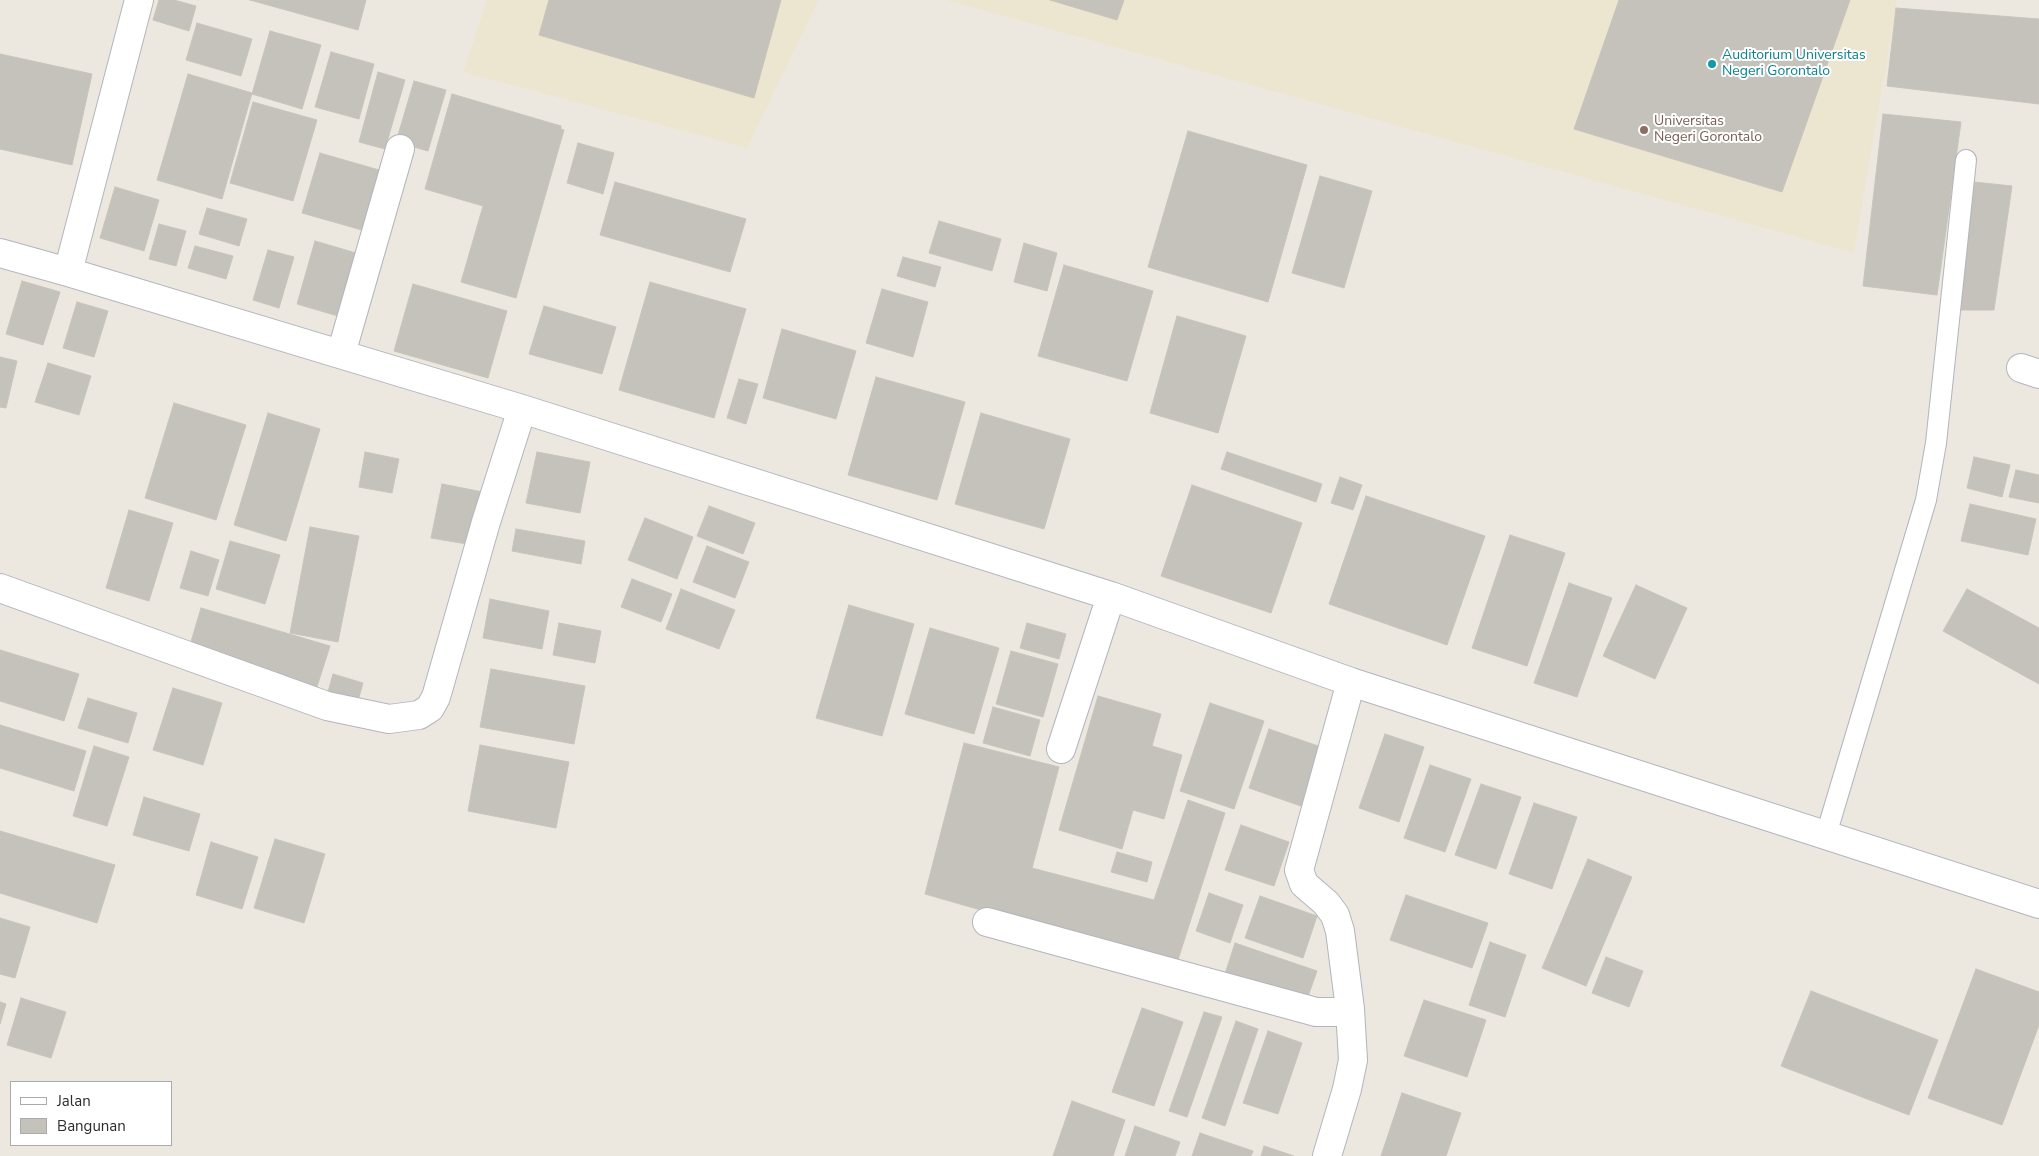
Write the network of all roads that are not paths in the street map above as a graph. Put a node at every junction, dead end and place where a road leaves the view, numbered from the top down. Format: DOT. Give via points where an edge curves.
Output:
graph roads {
  1 [pos="139,0"];
  2 [pos="400,149"];
  3 [pos="1966,160"];
  4 [pos="0,253"];
  5 [pos="68,272"];
  6 [pos="341,354"];
  7 [pos="522,409"];
  8 [pos="0,588"];
  9 [pos="1110,596"];
  10 [pos="1352,682"];
  11 [pos="1061,749"];
  12 [pos="1826,835"];
  13 [pos="2039,904"];
  14 [pos="987,922"];
  15 [pos="1350,1009"];
  16 [pos="1327,1156"];
  1 -- 5 [label="street"];
  2 -- 6 [label="street"];
  3 -- 12 [label="lane" via="1936,443 1926,500"];
  4 -- 5 [label="street"];
  5 -- 6 [label="street"];
  6 -- 7 [label="street"];
  7 -- 8 [label="street" via="436,697 430,708 420,715 389,719 327,706"];
  7 -- 9 [label="street"];
  9 -- 10 [label="street"];
  9 -- 11 [label="street"];
  10 -- 12 [label="street"];
  10 -- 15 [label="street" via="1300,870 1304,884 1335,915"];
  12 -- 13 [label="street"];
  14 -- 15 [label="street" via="1316,1012"];
  15 -- 16 [label="street" via="1353,1060"];
}
